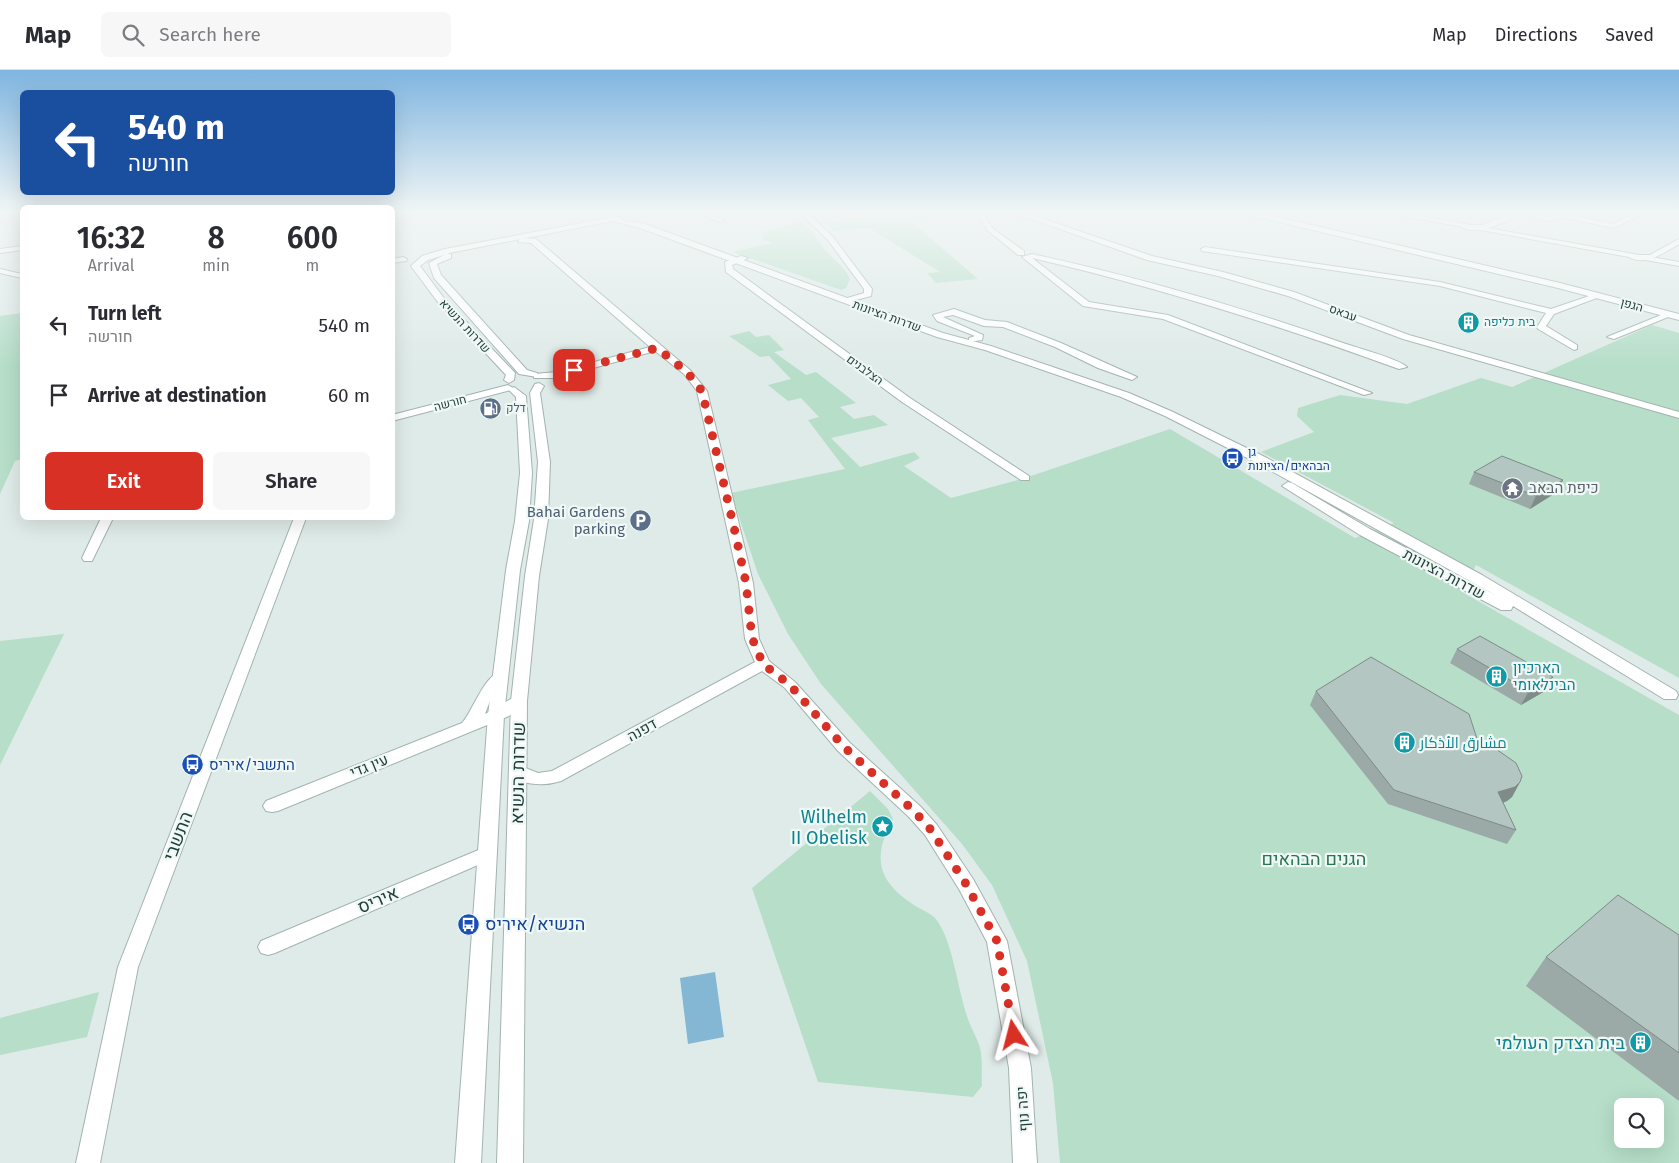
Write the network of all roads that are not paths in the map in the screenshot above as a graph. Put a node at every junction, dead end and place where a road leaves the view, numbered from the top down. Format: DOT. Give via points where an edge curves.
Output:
graph roads {
  1 [pos="416,265"];
  2 [pos="433,265"];
  3 [pos="566,265"];
  4 [pos="728,265"];
  5 [pos="757,265"];
  6 [pos="850,265"];
  7 [pos="1039,265"];
  8 [pos="1067,265"];
  9 [pos="1181,265"];
  10 [pos="1312,265"];
  11 [pos="1469,265"];
  12 [pos="0,271"];
  13 [pos="20,276"];
  14 [pos="1598,296"];
  15 [pos="853,299"];
  16 [pos="1551,312"];
  17 [pos="1676,316"];
  18 [pos="1611,337"];
  19 [pos="972,340"];
  20 [pos="1574,347"];
  21 [pos="657,348"];
  22 [pos="988,348"];
  23 [pos="1402,368"];
  24 [pos="1132,377"];
  25 [pos="538,380"];
  26 [pos="510,386"];
  27 [pos="1367,393"];
  28 [pos="1679,415"];
  29 [pos="395,417"];
  30 [pos="1025,478"];
  31 [pos="106,520"];
  32 [pos="299,520"];
  33 [pos="88,558"];
  34 [pos="763,664"];
  35 [pos="500,678"];
  36 [pos="1674,698"];
  37 [pos="519,701"];
  38 [pos="496,715"];
  39 [pos="467,726"];
  40 [pos="518,771"];
  41 [pos="272,806"];
  42 [pos="488,853"];
  43 [pos="268,947"];
  44 [pos="88,1163"];
  45 [pos="468,1163"];
  46 [pos="510,1163"];
  47 [pos="1026,1163"];
  1 -- 26 [label="street, שדרות הנשיא" via="440,299 511,374"];
  2 -- 25 [label="street, שדרות הנשיא" via="437,276 516,365"];
  3 -- 21 [label="street, יפה נוף"];
  4 -- 30 [label="street, הצלבנים" via="729,270 906,400"];
  5 -- 15 [label="street, שדרות הציונות"];
  6 -- 15 [label="street" via="868,289 868,294"];
  7 -- 27 [label="street" via="1086,304 1165,317"];
  8 -- 23 [label="street" via="1208,300"];
  9 -- 28 [label="street, עבאס" via="1291,294 1406,337"];
  10 -- 16 [label="street" via="1440,284"];
  11 -- 14 [label="street, הגפן"];
  12 -- 13 [label="street"];
  14 -- 16 [label="street"];
  14 -- 17 [label="street, הגפן"];
  15 -- 19 [label="street, שדרות הציונות"];
  15 -- 22 [label="street, שדרות הציונות" via="948,338"];
  16 -- 20 [label="street" via="1541,327"];
  17 -- 18 [label="street, הגפן"];
  19 -- 22 [label="street, שדרות הציונות"];
  19 -- 24 [label="street" via="979,335 937,316 954,312 984,323 1004,324"];
  21 -- 25 [label="street"];
  21 -- 34 [label="street, יפה נוף" via="687,372 702,391 746,583 752,638"];
  22 -- 36 [label="street, שדרות הציונות" via="1141,401 1223,442 1249,464 1365,532"];
  25 -- 26 [label="street" via="524,390"];
  25 -- 37 [label="street, שדרות הנשיא" via="535,393 544,462 541,520"];
  26 -- 29 [label="street, חורשה"];
  26 -- 35 [label="street, שדרות הנשיא" via="521,396 526,473"];
  31 -- 33 [label="street"];
  32 -- 44 [label="street, התשבי" via="128,967"];
  34 -- 40 [label="street, דפנה" via="556,777 537,779"];
  34 -- 47 [label="street, יפה נוף" via="790,685 844,747 931,830 997,941 1020,1068"];
  35 -- 38 [label="street, שדרות הנשיא"];
  35 -- 39 [label="street" via="483,700 476,718"];
  37 -- 38 [label="street, עין גדי"];
  37 -- 40 [label="street, שדרות הנשיא"];
  38 -- 39 [label="street, עין גדי"];
  38 -- 42 [label="street, שדרות הנשיא"];
  39 -- 41 [label="street, עין גדי"];
  40 -- 46 [label="street, שדרות הנשיא"];
  42 -- 43 [label="street, איריס"];
  42 -- 45 [label="street, שדרות הנשיא"];
}
